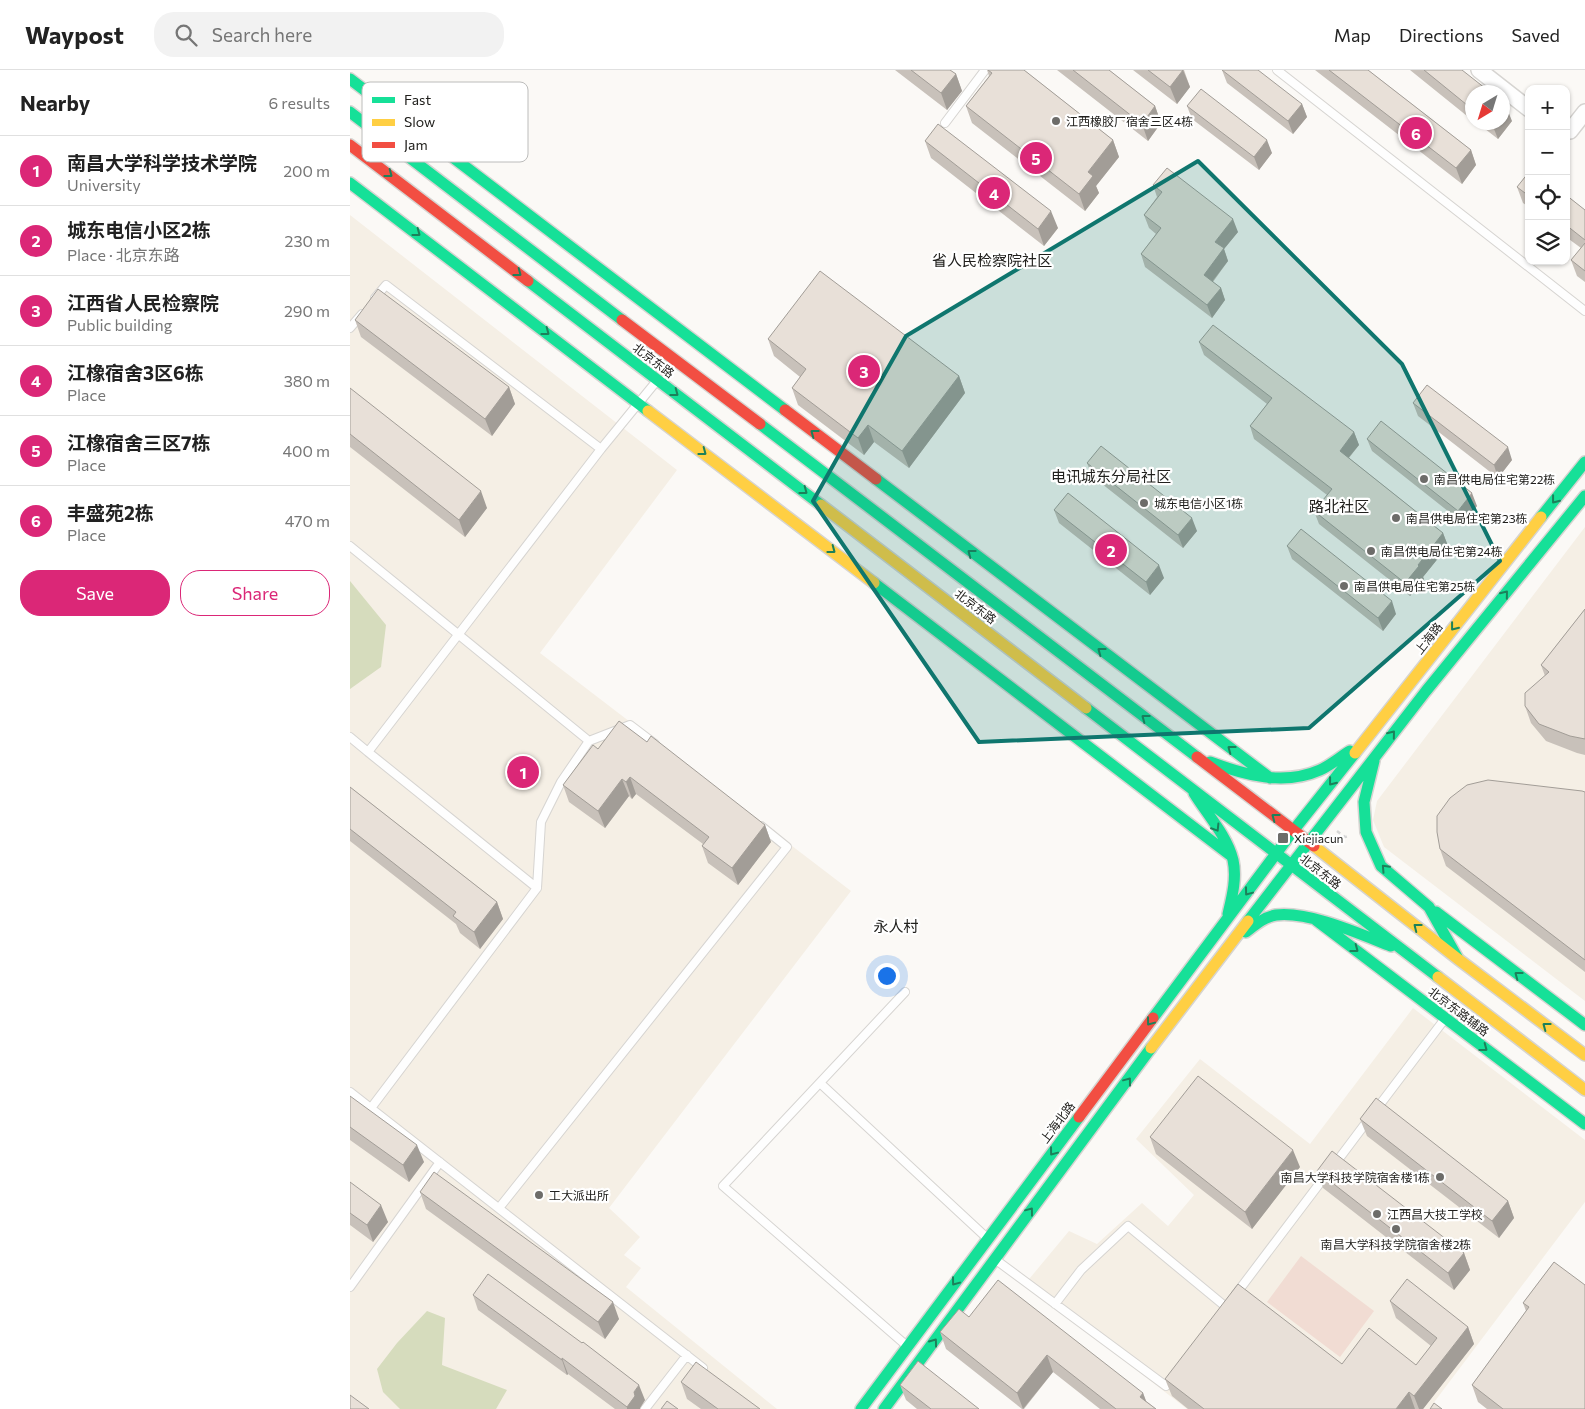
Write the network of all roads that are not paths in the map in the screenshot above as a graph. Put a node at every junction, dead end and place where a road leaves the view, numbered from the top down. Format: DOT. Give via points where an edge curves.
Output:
graph roads {
  1 [pos="985,70"];
  2 [pos="1277,70"];
  3 [pos="1479,70"];
  4 [pos="350,79"];
  5 [pos="362,88"];
  6 [pos="1525,106"];
  7 [pos="350,112"];
  8 [pos="1585,112"];
  9 [pos="362,121"];
  10 [pos="945,123"];
  11 [pos="1570,131"];
  12 [pos="350,145"];
  13 [pos="362,154"];
  14 [pos="372,162"];
  15 [pos="416,162"];
  16 [pos="459,162"];
  17 [pos="350,183"];
  18 [pos="1585,312"];
  19 [pos="350,328"];
  20 [pos="658,380"];
  21 [pos="639,403"];
  22 [pos="601,449"];
  23 [pos="1585,462"];
  24 [pos="1585,496"];
  25 [pos="350,546"];
  26 [pos="459,634"];
  27 [pos="350,737"];
  28 [pos="589,741"];
  29 [pos="1363,742"];
  30 [pos="661,749"];
  31 [pos="368,752"];
  32 [pos="1376,753"];
  33 [pos="1195,756"];
  34 [pos="1270,778"];
  35 [pos="1190,786"];
  36 [pos="756,822"];
  37 [pos="1293,831"];
  38 [pos="1308,842"];
  39 [pos="1277,853"];
  40 [pos="1230,854"];
  41 [pos="1290,865"];
  42 [pos="537,888"];
  43 [pos="1429,907"];
  44 [pos="1226,920"];
  45 [pos="1316,920"];
  46 [pos="1229,947"];
  47 [pos="1401,949"];
  48 [pos="1458,959"];
  49 [pos="905,992"];
  50 [pos="1446,1018"];
  51 [pos="1585,1025"];
  52 [pos="1585,1055"];
  53 [pos="820,1083"];
  54 [pos="1585,1090"];
  55 [pos="350,1092"];
  56 [pos="370,1108"];
  57 [pos="1585,1124"];
  58 [pos="440,1162"];
  59 [pos="499,1208"];
  60 [pos="988,1238"];
  61 [pos="995,1259"];
  62 [pos="350,1287"];
  63 [pos="1055,1304"];
  64 [pos="1226,1307"];
  65 [pos="1220,1315"];
  66 [pos="907,1346"];
  67 [pos="687,1355"];
  68 [pos="1178,1370"];
  69 [pos="710,1373"];
  70 [pos="645,1409"];
  71 [pos="860,1409"];
  72 [pos="884,1409"];
  1 -- 10 [label="lane"];
  2 -- 18 [label="lane"];
  3 -- 6 [label="street"];
  5 -- 4 [label="main road, one-way"];
  9 -- 7 [label="main road, 北京东路, one-way"];
  8 -- 11 [label="street"];
  12 -- 13 [label="main road, 北京东路, one-way"];
  14 -- 20 [label="main road, 北京东路, one-way"];
  33 -- 15 [label="main road, 北京东路, one-way"];
  34 -- 16 [label="main road, one-way"];
  17 -- 21 [label="main road, one-way"];
  19 -- 22 [label="lane" via="386,285"];
  20 -- 21 [label="lane"];
  20 -- 35 [label="main road, 北京东路, one-way"];
  21 -- 22 [label="lane"];
  21 -- 40 [label="main road, one-way"];
  22 -- 26 [label="lane"];
  23 -- 29 [label="main road, 上海路, one-way"];
  32 -- 24 [label="main road, one-way"];
  25 -- 26 [label="lane"];
  26 -- 28 [label="lane"];
  26 -- 31 [label="lane"];
  27 -- 31 [label="lane"];
  28 -- 30 [label="lane" via="630,725"];
  28 -- 42 [label="lane" via="561,782 541,822"];
  29 -- 34 [label="main road" via="1320,770 1286,778"];
  29 -- 37 [label="main road, 上海路, one-way"];
  31 -- 42 [label="lane"];
  32 -- 38 [label="main road"];
  43 -- 32 [label="main road, one-way" via="1381,866 1366,832 1364,802"];
  33 -- 34 [label="main road" via="1237,773"];
  37 -- 33 [label="main road, 北京东路, one-way"];
  35 -- 39 [label="main road, 北京东路"];
  35 -- 40 [label="main road, one-way"];
  36 -- 59 [label="lane" via="787,847"];
  37 -- 38 [label="main road, 北京东路"];
  37 -- 39 [label="main road, 上海路"];
  38 -- 41 [label="main road"];
  48 -- 38 [label="main road, 北京东路, one-way"];
  39 -- 41 [label="main road, 北京东路"];
  39 -- 44 [label="main road, 上海北路, one-way"];
  40 -- 44 [label="main road" via="1233,890"];
  41 -- 46 [label="main road"];
  41 -- 47 [label="main road, 北京东路"];
  42 -- 56 [label="lane"];
  43 -- 48 [label="main road"];
  51 -- 43 [label="main road, one-way"];
  44 -- 60 [label="main road, 上海北路, one-way"];
  45 -- 46 [label="main road" via="1276,915 1258,922"];
  45 -- 47 [label="main road"];
  45 -- 50 [label="main road, 北京东路辅路, one-way"];
  61 -- 46 [label="main road, one-way"];
  47 -- 54 [label="main road, 北京东路"];
  52 -- 48 [label="main road, 北京东路, one-way"];
  49 -- 53 [label="lane"];
  50 -- 57 [label="main road, 北京东路辅路, one-way"];
  50 -- 64 [label="lane"];
  53 -- 60 [label="lane"];
  53 -- 66 [label="lane" via="724,1186"];
  55 -- 56 [label="lane"];
  56 -- 58 [label="lane"];
  58 -- 59 [label="lane"];
  58 -- 62 [label="lane"];
  59 -- 67 [label="lane"];
  60 -- 66 [label="main road, 上海北路, one-way"];
  61 -- 63 [label="lane"];
  72 -- 61 [label="main road, one-way"];
  63 -- 64 [label="lane" via="1081,1270 1128,1226"];
  63 -- 68 [label="lane" via="1166,1386"];
  64 -- 65 [label="lane"];
  66 -- 71 [label="main road, 上海北路"];
  67 -- 69 [label="lane"];
  67 -- 70 [label="lane"];
}
